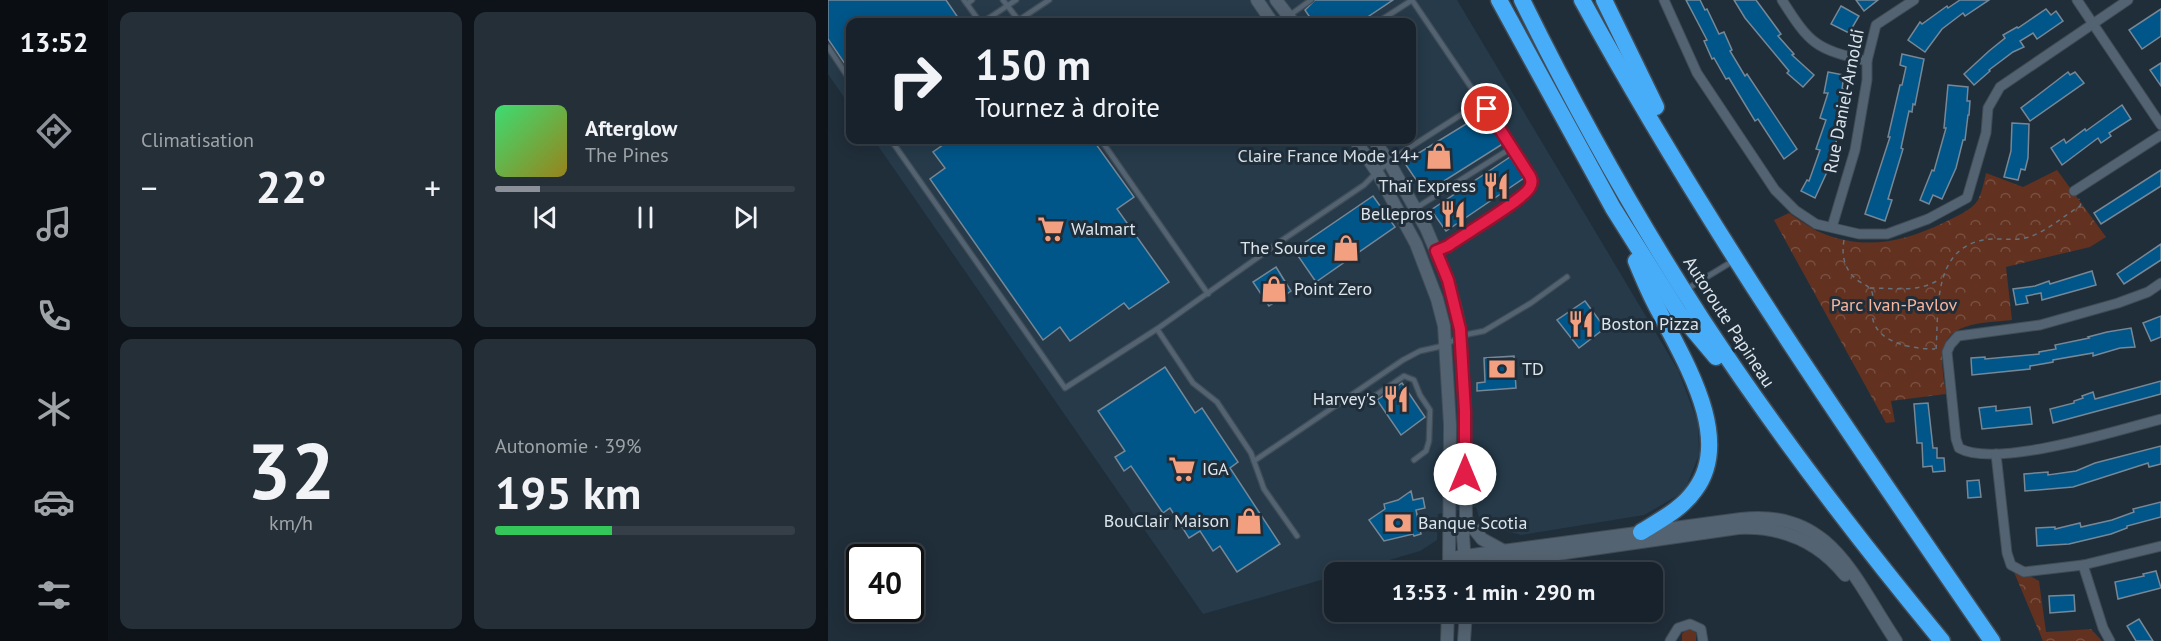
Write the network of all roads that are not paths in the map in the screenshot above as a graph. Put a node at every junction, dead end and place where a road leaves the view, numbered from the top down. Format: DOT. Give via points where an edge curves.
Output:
graph roads {
  1 [pos="972,0"];
  2 [pos="1003,0"];
  3 [pos="1016,0"];
  4 [pos="1049,0"];
  5 [pos="1257,0"];
  6 [pos="1276,0"];
  7 [pos="1311,0"];
  8 [pos="1499,0"];
  9 [pos="1522,0"];
  10 [pos="1582,0"];
  11 [pos="1604,0"];
  12 [pos="1664,0"];
  13 [pos="1782,0"];
  14 [pos="1914,0"];
  15 [pos="2077,0"];
  16 [pos="2128,0"];
  17 [pos="965,2"];
  18 [pos="1007,6"];
  19 [pos="978,18"];
  20 [pos="988,18"];
  21 [pos="1016,18"];
  22 [pos="1024,18"];
  23 [pos="1269,18"];
  24 [pos="1289,18"];
  25 [pos="1291,18"];
  26 [pos="1384,18"];
  27 [pos="2094,24"];
  28 [pos="828,47"];
  29 [pos="1867,61"];
  30 [pos="846,74"];
  31 [pos="1481,102"];
  32 [pos="2161,125"];
  33 [pos="2161,135"];
  34 [pos="1416,143"];
  35 [pos="894,144"];
  36 [pos="1104,144"];
  37 [pos="1358,144"];
  38 [pos="1377,144"];
  39 [pos="1415,144"];
  40 [pos="1513,147"];
  41 [pos="1389,162"];
  42 [pos="1377,172"];
  43 [pos="2074,191"];
  44 [pos="1416,208"];
  45 [pos="1613,208"];
  46 [pos="1712,221"];
  47 [pos="1832,227"];
  48 [pos="1436,251"];
  49 [pos="1736,260"];
  50 [pos="1567,277"];
  51 [pos="2161,283"];
  52 [pos="1684,291"];
  53 [pos="1208,294"];
  54 [pos="1157,329"];
  55 [pos="1460,338"];
  56 [pos="1445,344"];
  57 [pos="1360,406"];
  58 [pos="2161,419"];
  59 [pos="1778,431"];
  60 [pos="1996,454"];
  61 [pos="1414,460"];
  62 [pos="1254,461"];
  63 [pos="1466,519"];
  64 [pos="1641,532"];
  65 [pos="1297,536"];
  66 [pos="2161,546"];
  67 [pos="1504,551"];
  68 [pos="1449,562"];
  69 [pos="1465,562"];
  70 [pos="1475,562"];
  71 [pos="1494,562"];
  72 [pos="2083,565"];
  73 [pos="1448,622"];
  74 [pos="1465,622"];
  75 [pos="1885,625"];
  76 [pos="1447,641"];
  77 [pos="1464,641"];
  78 [pos="1670,641"];
  79 [pos="1703,641"];
  80 [pos="1896,641"];
  81 [pos="1942,641"];
  82 [pos="1992,641"];
  83 [pos="2110,641"];
  1 -- 17 [label="lane"];
  2 -- 18 [label="lane"];
  3 -- 18 [label="lane"];
  4 -- 22 [label="lane"];
  5 -- 23 [label="street"];
  6 -- 24 [label="street"];
  7 -- 25 [label="lane"];
  8 -- 45 [label="highway"];
  9 -- 52 [label="highway, Autoroute Papineau" via="1593,137"];
  10 -- 46 [label="highway"];
  11 -- 46 [label="highway"];
  12 -- 47 [label="street" via="1697,73 1775,190 1816,224"];
  13 -- 29 [label="street" via="1802,32 1814,43 1840,55"];
  14 -- 29 [label="street, Rue Daniel-Arnoldi" via="1876,25"];
  15 -- 27 [label="street"];
  16 -- 27 [label="street"];
  17 -- 19 [label="lane"];
  18 -- 20 [label="lane"];
  18 -- 21 [label="lane"];
  26 -- 31 [label="lane" via="1412,0"];
  27 -- 32 [label="street"];
  27 -- 47 [label="street" via="2000,87 1988,108 1986,133 1967,198 1928,219 1887,234 1859,234"];
  28 -- 30 [label="lane"];
  29 -- 47 [label="street, Rue Daniel-Arnoldi" via="1855,150"];
  31 -- 34 [label="lane"];
  31 -- 40 [label="lane"];
  33 -- 43 [label="street"];
  35 -- 54 [label="lane" via="1065,388"];
  36 -- 53 [label="lane"];
  37 -- 42 [label="street"];
  38 -- 41 [label="street"];
  39 -- 41 [label="lane"];
  40 -- 44 [label="lane"];
  40 -- 48 [label="lane" via="1531,185"];
  41 -- 42 [label="lane"];
  41 -- 44 [label="street"];
  42 -- 53 [label="lane"];
  42 -- 56 [label="street" via="1420,255 1437,299"];
  44 -- 48 [label="street"];
  45 -- 59 [label="highway" via="1679,313"];
  45 -- 64 [label="highway" via="1698,393 1708,431 1708,457 1697,489 1681,506"];
  46 -- 49 [label="highway"];
  48 -- 55 [label="street" via="1450,288"];
  49 -- 52 [label="lane"];
  49 -- 82 [label="highway" via="1821,393"];
  50 -- 55 [label="lane" via="1490,328"];
  51 -- 60 [label="street" via="2118,303 2040,325 1958,336 1947,352 1959,448 1967,453"];
  52 -- 59 [label="highway, Autoroute Papineau"];
  53 -- 54 [label="lane"];
  54 -- 62 [label="lane" via="1193,384 1217,402"];
  55 -- 56 [label="lane"];
  55 -- 63 [label="street"];
  56 -- 62 [label="lane" via="1402,360"];
  56 -- 68 [label="street" via="1450,425"];
  57 -- 61 [label="lane" via="1404,376 1414,380 1430,410 1426,451"];
  58 -- 60 [label="street" via="2074,443"];
  59 -- 81 [label="highway, Autoroute Papineau"];
  60 -- 72 [label="street" via="2011,565 2024,572"];
  62 -- 65 [label="lane" via="1264,489"];
  63 -- 67 [label="street" via="1482,539"];
  63 -- 69 [label="street"];
  64 -- 67 [label="street"];
  64 -- 75 [label="street" via="1754,518 1797,525 1821,537 1839,554"];
  66 -- 72 [label="street"];
  67 -- 70 [label="street"];
  71 -- 75 [label="street" via="1726,530 1768,528 1789,533 1821,551"];
  72 -- 83 [label="street"];
  73 -- 76 [label="street"];
  74 -- 77 [label="street"];
  75 -- 80 [label="street"];
  78 -- 79 [label="street" via="1678,628 1690,624 1701,629"];
}
